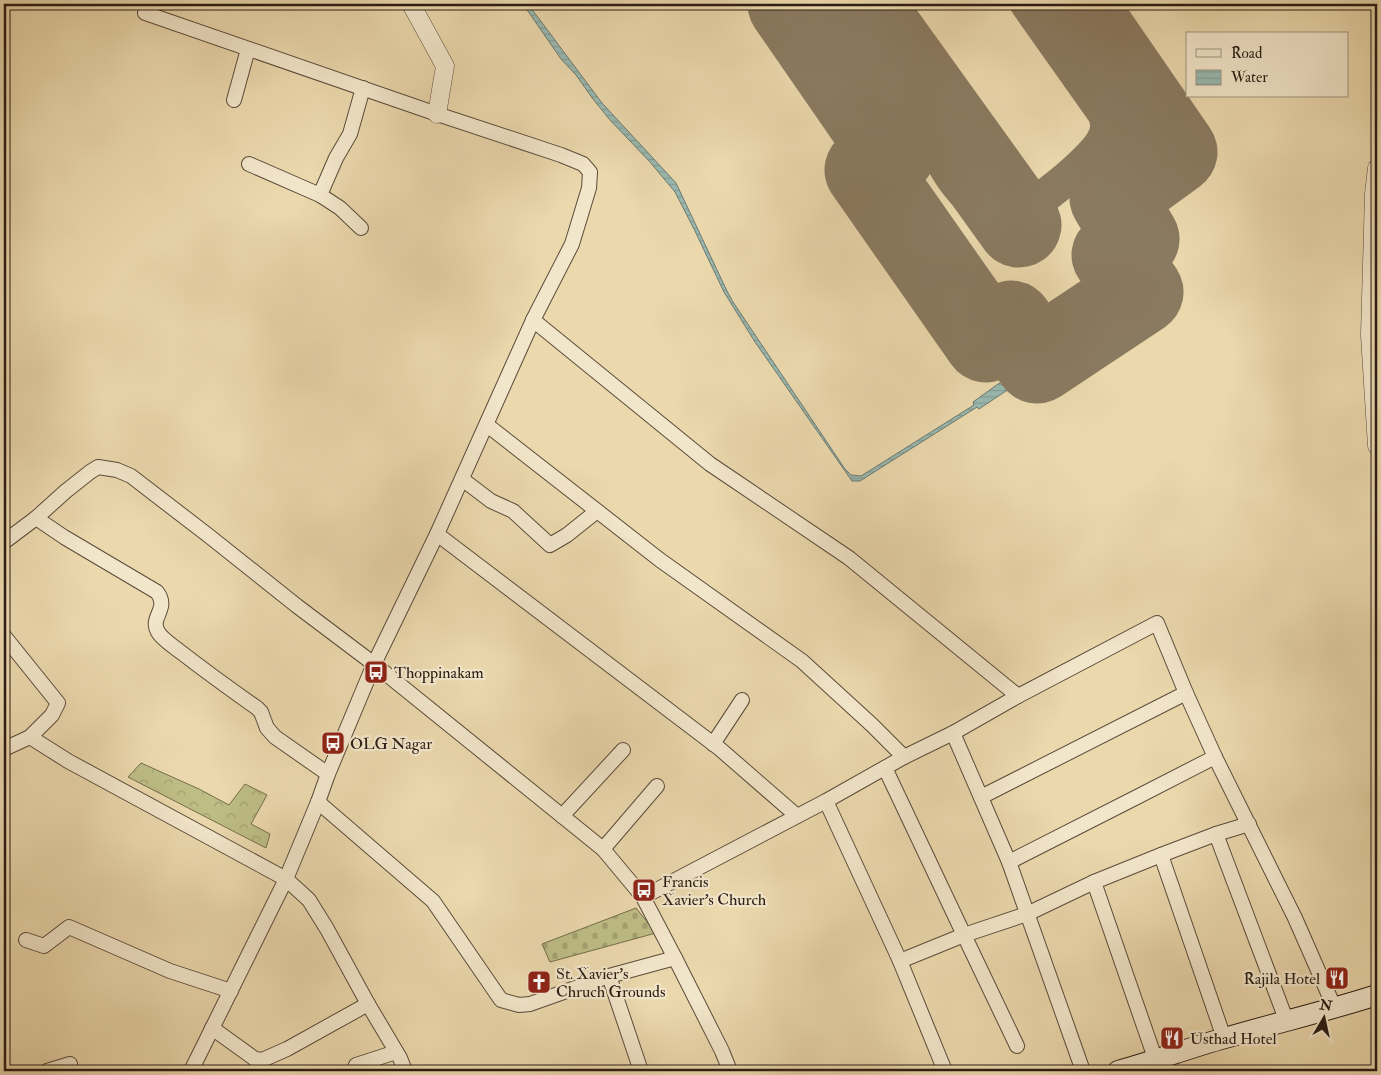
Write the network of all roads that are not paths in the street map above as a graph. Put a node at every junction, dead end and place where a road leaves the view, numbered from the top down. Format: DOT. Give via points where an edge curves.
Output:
graph roads {
  1 [pos="412,4"];
  2 [pos="145,13"];
  3 [pos="248,49"];
  4 [pos="363,88"];
  5 [pos="234,100"];
  6 [pos="437,114"];
  7 [pos="249,164"];
  8 [pos="1377,168"];
  9 [pos="320,195"];
  10 [pos="361,228"];
  11 [pos="533,320"];
  12 [pos="487,425"];
  13 [pos="1377,446"];
  14 [pos="462,479"];
  15 [pos="597,511"];
  16 [pos="36,518"];
  17 [pos="438,534"];
  18 [pos="4,542"];
  19 [pos="4,636"];
  20 [pos="374,664"];
  21 [pos="1186,693"];
  22 [pos="1018,696"];
  23 [pos="742,700"];
  24 [pos="953,732"];
  25 [pos="30,737"];
  26 [pos="713,744"];
  27 [pos="4,749"];
  28 [pos="623,750"];
  29 [pos="904,757"];
  30 [pos="1214,757"];
  31 [pos="885,768"];
  32 [pos="328,774"];
  33 [pos="657,786"];
  34 [pos="981,797"];
  35 [pos="826,801"];
  36 [pos="318,802"];
  37 [pos="562,816"];
  38 [pos="796,816"];
  39 [pos="1250,824"];
  40 [pos="1216,834"];
  41 [pos="603,849"];
  42 [pos="1161,855"];
  43 [pos="1009,862"];
  44 [pos="286,879"];
  45 [pos="1094,882"];
  46 [pos="642,897"];
  47 [pos="1027,914"];
  48 [pos="964,935"];
  49 [pos="26,940"];
  50 [pos="676,958"];
  51 [pos="900,961"];
  52 [pos="608,976"];
  53 [pos="231,991"];
  54 [pos="1377,995"];
  55 [pos="368,1004"];
  56 [pos="1335,1009"];
  57 [pos="1287,1022"];
  58 [pos="212,1028"];
  59 [pos="1224,1038"];
  60 [pos="1017,1046"];
  61 [pos="396,1052"];
  62 [pos="1156,1061"];
  63 [pos="70,1064"];
  64 [pos="195,1070"];
  65 [pos="47,1071"];
  66 [pos="354,1071"];
  67 [pos="405,1071"];
  68 [pos="641,1071"];
  69 [pos="730,1071"];
  70 [pos="945,1071"];
  71 [pos="1083,1071"];
  72 [pos="1118,1071"];
  1 -- 6 [label="street" via="445,66"];
  2 -- 3 [label="street"];
  3 -- 4 [label="street"];
  3 -- 5 [label="street"];
  4 -- 6 [label="street"];
  4 -- 9 [label="street" via="350,134"];
  6 -- 11 [label="street" via="561,155 583,164 590,172 589,188 572,244"];
  7 -- 9 [label="street"];
  8 -- 13 [label="street" via="1370,335"];
  9 -- 10 [label="street"];
  11 -- 12 [label="street"];
  11 -- 22 [label="street" via="710,464 849,558"];
  12 -- 14 [label="street"];
  12 -- 15 [label="street"];
  14 -- 15 [label="street" via="491,501 513,510 550,545"];
  14 -- 17 [label="street"];
  15 -- 29 [label="street" via="802,661"];
  16 -- 18 [label="street"];
  16 -- 20 [label="street" via="98,467 131,476"];
  16 -- 32 [label="street" via="157,592 162,603 156,627 162,637 257,708 275,737"];
  17 -- 20 [label="street"];
  17 -- 26 [label="street"];
  19 -- 25 [label="street" via="58,703 52,715"];
  20 -- 32 [label="street"];
  20 -- 37 [label="street"];
  21 -- 22 [label="street" via="1158,623"];
  21 -- 30 [label="street"];
  21 -- 34 [label="street"];
  22 -- 24 [label="street"];
  23 -- 26 [label="street"];
  24 -- 29 [label="street"];
  24 -- 34 [label="street"];
  25 -- 27 [label="street"];
  25 -- 44 [label="street"];
  26 -- 38 [label="street"];
  28 -- 37 [label="street"];
  29 -- 31 [label="street"];
  30 -- 39 [label="street"];
  30 -- 43 [label="street"];
  31 -- 35 [label="street"];
  31 -- 48 [label="street"];
  32 -- 36 [label="street"];
  33 -- 41 [label="street"];
  34 -- 43 [label="street"];
  35 -- 38 [label="street"];
  35 -- 51 [label="street"];
  36 -- 44 [label="street"];
  36 -- 52 [label="street" via="433,901 502,1000 519,1006 530,1004"];
  37 -- 41 [label="street"];
  38 -- 46 [label="street"];
  39 -- 40 [label="street"];
  39 -- 56 [label="street" via="1296,918"];
  40 -- 42 [label="street"];
  40 -- 57 [label="street"];
  41 -- 46 [label="street"];
  42 -- 45 [label="street"];
  42 -- 59 [label="street"];
  43 -- 47 [label="street"];
  44 -- 53 [label="street"];
  44 -- 55 [label="street" via="309,900"];
  45 -- 47 [label="street"];
  45 -- 62 [label="street"];
  46 -- 50 [label="street"];
  47 -- 48 [label="street"];
  47 -- 71 [label="street"];
  48 -- 51 [label="street"];
  48 -- 60 [label="street"];
  49 -- 53 [label="street" via="44,946 69,927 170,971"];
  50 -- 52 [label="street"];
  50 -- 69 [label="street"];
  51 -- 70 [label="street"];
  52 -- 68 [label="street"];
  53 -- 58 [label="street"];
  54 -- 56 [label="main road"];
  55 -- 58 [label="street" via="262,1060 255,1060"];
  55 -- 61 [label="street"];
  56 -- 57 [label="main road"];
  57 -- 59 [label="main road"];
  58 -- 64 [label="street"];
  59 -- 62 [label="main road"];
  61 -- 66 [label="street" via="356,1065"];
  61 -- 67 [label="street"];
  62 -- 72 [label="main road"];
  63 -- 65 [label="street"];
}
